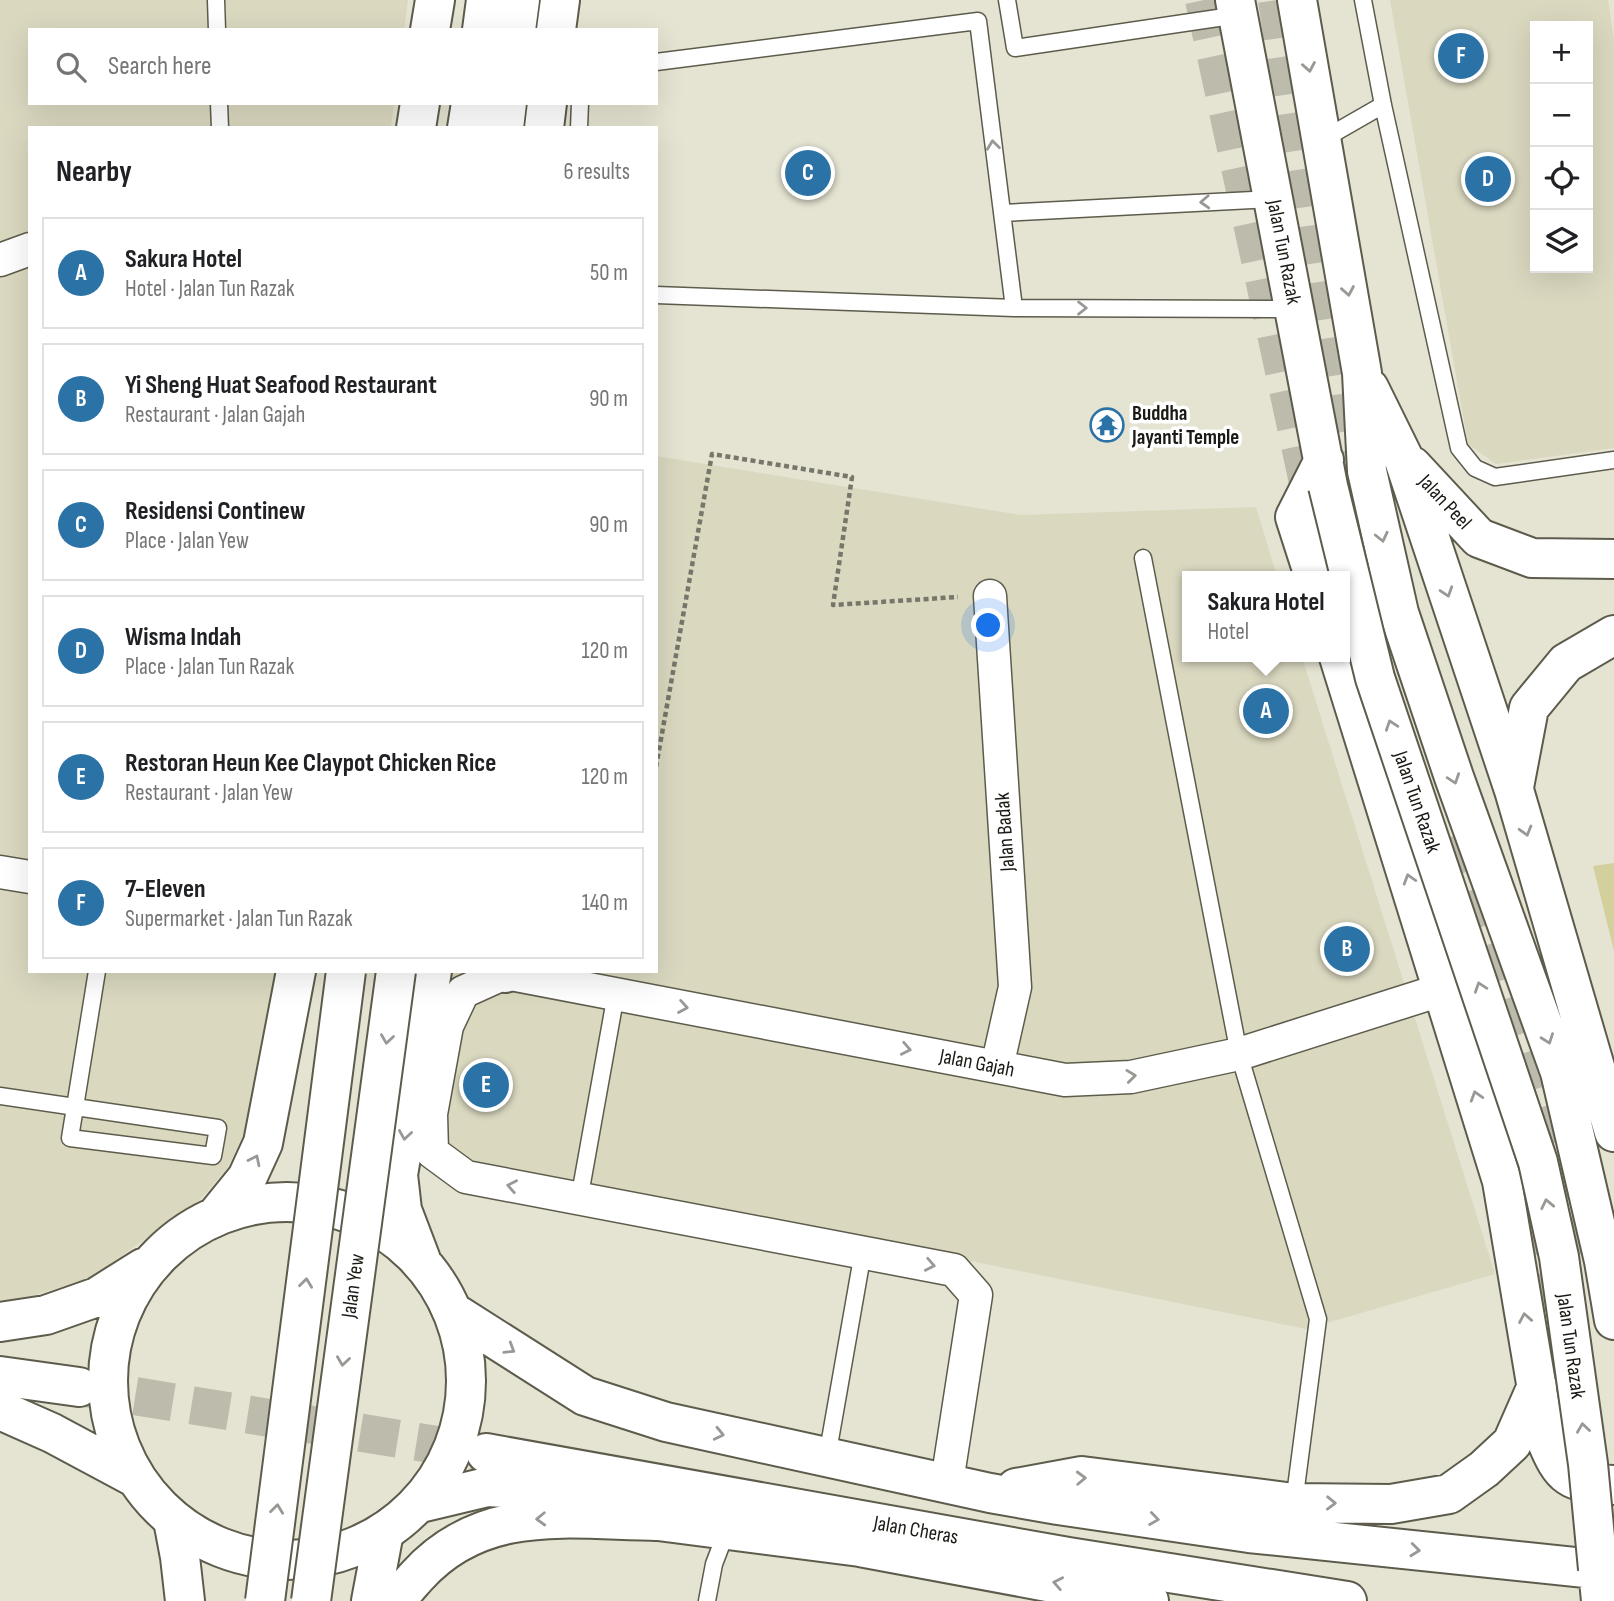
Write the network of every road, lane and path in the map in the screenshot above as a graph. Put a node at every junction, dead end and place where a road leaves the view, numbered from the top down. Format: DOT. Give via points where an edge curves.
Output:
graph roads {
  1 [pos="216,0"];
  2 [pos="435,0"];
  3 [pos="486,0"];
  4 [pos="520,0"];
  5 [pos="560,0"];
  6 [pos="1007,0"];
  7 [pos="1297,0"];
  8 [pos="1363,0"];
  9 [pos="1237,8"];
  10 [pos="217,28"];
  11 [pos="430,28"];
  12 [pos="482,28"];
  13 [pos="516,28"];
  14 [pos="556,28"];
  15 [pos="658,62"];
  16 [pos="219,105"];
  17 [pos="420,105"];
  18 [pos="471,105"];
  19 [pos="507,105"];
  20 [pos="547,105"];
  21 [pos="580,105"];
  22 [pos="1383,105"];
  23 [pos="220,126"];
  24 [pos="416,126"];
  25 [pos="467,126"];
  26 [pos="503,126"];
  27 [pos="544,126"];
  28 [pos="579,126"];
  29 [pos="1322,140"];
  30 [pos="1273,199"];
  31 [pos="1003,213"];
  32 [pos="28,250"];
  33 [pos="0,260"];
  34 [pos="658,295"];
  35 [pos="1014,308"];
  36 [pos="1294,309"];
  37 [pos="1362,373"];
  38 [pos="1403,457"];
  39 [pos="1614,460"];
  40 [pos="1326,473"];
  41 [pos="1143,558"];
  42 [pos="1614,559"];
  43 [pos="1312,571"];
  44 [pos="1349,571"];
  45 [pos="1350,573"];
  46 [pos="990,596"];
  47 [pos="1614,635"];
  48 [pos="1341,662"];
  49 [pos="658,756"];
  50 [pos="1514,790"];
  51 [pos="0,872"];
  52 [pos="28,877"];
  53 [pos="97,973"];
  54 [pos="296,973"];
  55 [pos="346,973"];
  56 [pos="396,973"];
  57 [pos="432,973"];
  58 [pos="502,973"];
  59 [pos="509,973"];
  60 [pos="1444,989"];
  61 [pos="616,994"];
  62 [pos="1239,1054"];
  63 [pos="996,1067"];
  64 [pos="0,1096"];
  65 [pos="73,1107"];
  66 [pos="1614,1132"];
  67 [pos="579,1200"];
  68 [pos="217,1215"];
  69 [pos="863,1252"];
  70 [pos="155,1260"];
  71 [pos="423,1265"];
  72 [pos="453,1312"];
  73 [pos="1614,1320"];
  74 [pos="0,1322"];
  75 [pos="0,1376"];
  76 [pos="1537,1385"];
  77 [pos="79,1387"];
  78 [pos="0,1410"];
  79 [pos="486,1453"];
  80 [pos="827,1458"];
  81 [pos="136,1478"];
  82 [pos="947,1482"];
  83 [pos="1614,1485"];
  84 [pos="990,1493"];
  85 [pos="420,1503"];
  86 [pos="1294,1503"];
  87 [pos="173,1520"];
  88 [pos="658,1521"];
  89 [pos="728,1529"];
  90 [pos="384,1532"];
  91 [pos="860,1547"];
  92 [pos="1604,1580"];
  93 [pos="185,1601"];
  94 [pos="265,1601"];
  95 [pos="310,1601"];
  96 [pos="371,1601"];
  97 [pos="397,1601"];
  98 [pos="707,1601"];
  99 [pos="1022,1601"];
  100 [pos="1149,1601"];
  101 [pos="1348,1601"];
  1 -- 10 [label="lane"];
  2 -- 11 [label="street"];
  3 -- 12 [label="street"];
  4 -- 13 [label="street"];
  5 -- 14 [label="street"];
  6 -- 9 [label="lane" via="1015,48"];
  7 -- 29 [label="street, Jalan Tun Razak, one-way"];
  8 -- 22 [label="lane"];
  9 -- 30 [label="street, Jalan Tun Razak"];
  31 -- 15 [label="lane, one-way" via="978,21"];
  16 -- 23 [label="lane"];
  17 -- 24 [label="street"];
  18 -- 25 [label="street"];
  19 -- 26 [label="street"];
  20 -- 27 [label="street"];
  21 -- 28 [label="lane"];
  22 -- 29 [label="lane"];
  22 -- 39 [label="lane" via="1459,449 1475,468 1494,477"];
  29 -- 37 [label="street, Jalan Tun Razak, one-way"];
  30 -- 31 [label="lane, one-way"];
  30 -- 36 [label="street, Jalan Tun Razak"];
  31 -- 35 [label="lane"];
  32 -- 33 [label="street"];
  34 -- 35 [label="lane"];
  35 -- 36 [label="lane, one-way"];
  36 -- 40 [label="street, Jalan Tun Razak"];
  37 -- 38 [label="street"];
  37 -- 73 [label="street, Jalan Tun Razak, one-way" via="1367,471 1399,613 1560,1072"];
  38 -- 42 [label="street, Jalan Peel" via="1479,538 1532,558"];
  38 -- 50 [label="street, one-way"];
  40 -- 43 [label="street" via="1295,517"];
  44 -- 40 [label="street, Jalan Tun Razak, one-way, bridge"];
  41 -- 62 [label="lane"];
  92 -- 45 [label="street, Jalan Tun Razak, one-way, bridge" via="1559,1257 1538,1162 1375,678"];
  46 -- 49 [label="path" via="833,604 852,477 712,454"];
  46 -- 63 [label="street, Jalan Badak" via="1015,987"];
  47 -- 50 [label="street" via="1566,663 1528,708"];
  60 -- 48 [label="street, one-way"];
  50 -- 66 [label="street, one-way"];
  51 -- 52 [label="street"];
  53 -- 65 [label="lane"];
  68 -- 54 [label="street, one-way" via="247,1178 263,1143"];
  94 -- 55 [label="street, one-way, bridge"];
  56 -- 95 [label="street, Jalan Yew, one-way, bridge"];
  57 -- 71 [label="street, one-way" via="398,1175 402,1210"];
  67 -- 58 [label="street, one-way" via="466,1177 432,1152 431,1114 447,1026 463,992"];
  59 -- 61 [label="street, Jalan Gajah"];
  60 -- 62 [label="street, Jalan Gajah"];
  76 -- 60 [label="street, one-way" via="1502,1181"];
  61 -- 63 [label="street, Jalan Gajah, one-way"];
  61 -- 67 [label="lane"];
  63 -- 62 [label="street, Jalan Gajah, one-way" via="1065,1080 1131,1077"];
  62 -- 86 [label="lane" via="1318,1319"];
  64 -- 65 [label="lane"];
  65 -- 65 [label="lane" via="218,1128 213,1156 70,1138"];
  67 -- 69 [label="street"];
  68 -- 70 [label="street"];
  68 -- 71 [label="street" via="265,1202 316,1204 355,1216 388,1234"];
  69 -- 80 [label="lane"];
  69 -- 82 [label="street, one-way" via="954,1270 975,1294"];
  70 -- 74 [label="street" via="97,1297 46,1315"];
  70 -- 81 [label="street" via="131,1290 114,1326 105,1373 117,1444"];
  71 -- 72 [label="street"];
  72 -- 80 [label="street, one-way" via="585,1396 666,1422"];
  72 -- 85 [label="street" via="472,1384 466,1423 448,1466"];
  75 -- 77 [label="street"];
  76 -- 83 [label="street" via="1545,1437 1557,1466 1582,1484"];
  86 -- 76 [label="street, one-way" via="1391,1504 1450,1494 1512,1443"];
  78 -- 81 [label="street"];
  79 -- 101 [label="street, Jalan Cheras" via="1068,1557"];
  80 -- 82 [label="street"];
  81 -- 87 [label="street"];
  82 -- 84 [label="street"];
  84 -- 86 [label="street, one-way" via="1082,1476"];
  84 -- 92 [label="street, one-way"];
  85 -- 88 [label="street" via="487,1487 528,1489"];
  85 -- 90 [label="street"];
  87 -- 90 [label="street" via="221,1549 276,1561 332,1555"];
  87 -- 93 [label="street"];
  88 -- 89 [label="street"];
  88 -- 97 [label="street, one-way" via="537,1518 501,1524 467,1537 432,1560"];
  89 -- 91 [label="street"];
  89 -- 98 [label="lane" via="714,1564"];
  90 -- 96 [label="street"];
  91 -- 99 [label="street"];
  100 -- 91 [label="street, one-way"];
}
